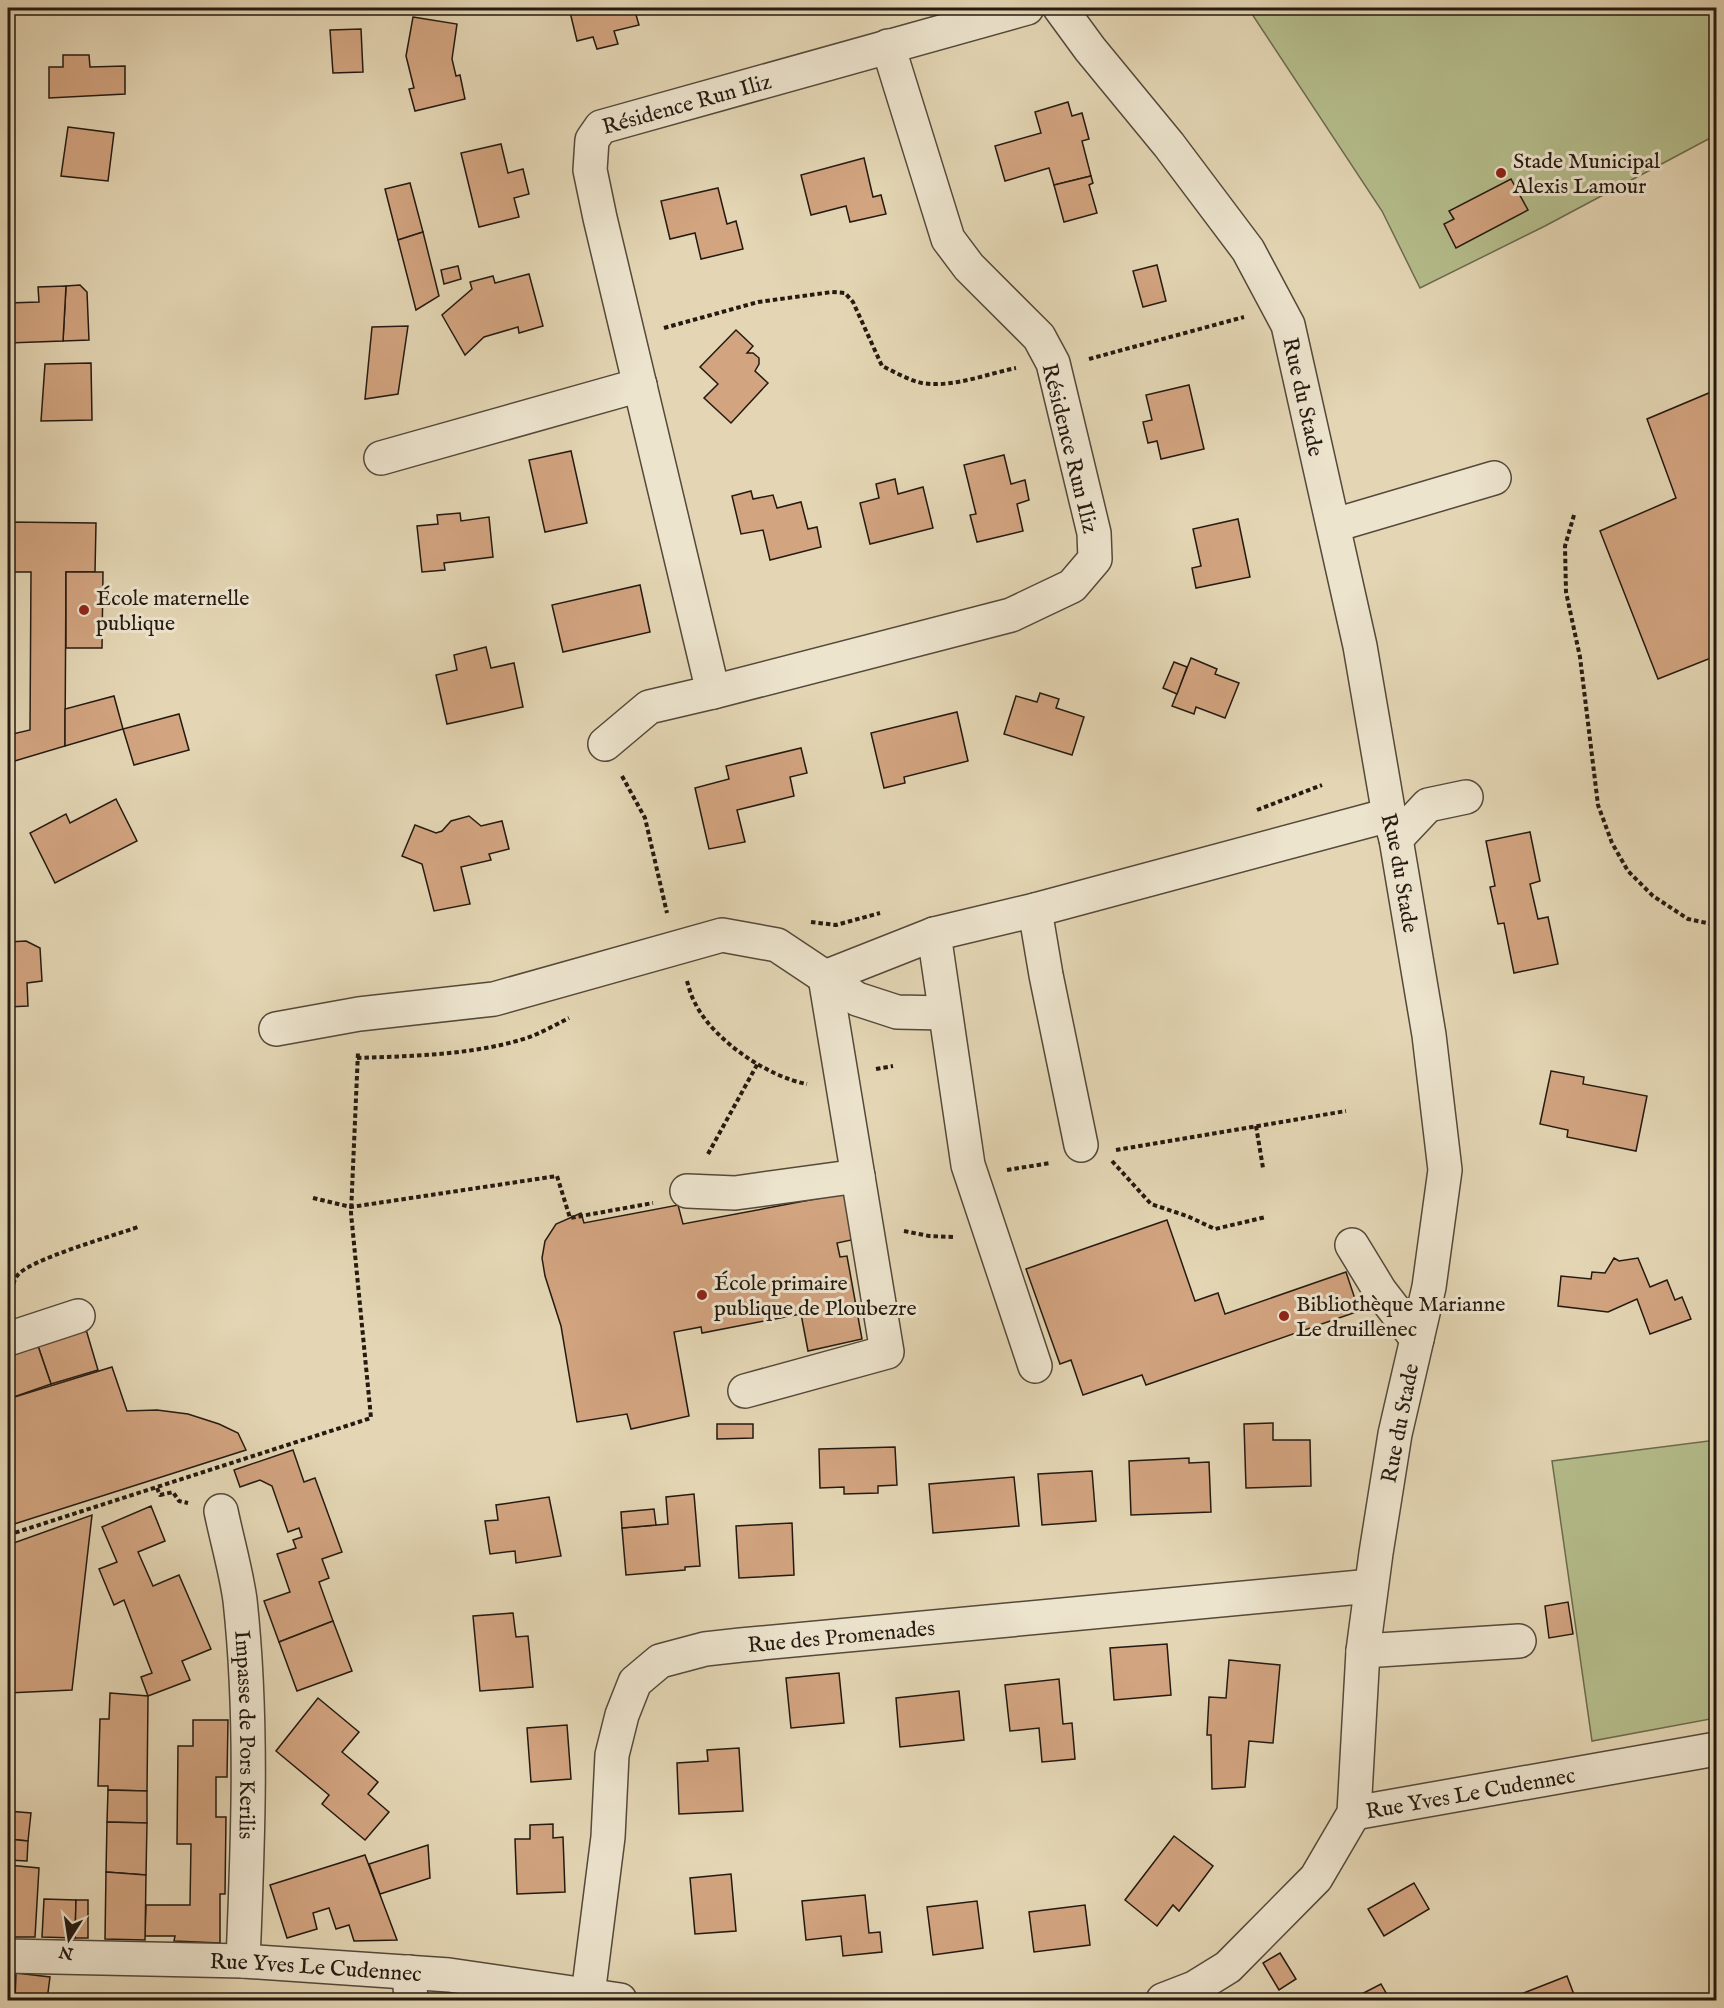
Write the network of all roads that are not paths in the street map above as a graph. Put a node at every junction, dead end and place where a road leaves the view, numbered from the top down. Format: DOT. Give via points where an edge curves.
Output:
graph roads {
  1 [pos="1027,8"];
  2 [pos="1060,8"];
  3 [pos="888,46"];
  4 [pos="640,386"];
  5 [pos="381,458"];
  6 [pos="1494,478"];
  7 [pos="1335,525"];
  8 [pos="713,692"];
  9 [pos="605,744"];
  10 [pos="1466,797"];
  11 [pos="1393,827"];
  12 [pos="1035,910"];
  13 [pos="934,934"];
  14 [pos="825,977"];
  15 [pos="945,1013"];
  16 [pos="276,1029"];
  17 [pos="1071,1153"];
  18 [pos="858,1176"];
  19 [pos="687,1191"];
  20 [pos="1352,1245"];
  21 [pos="63,1316"];
  22 [pos="13,1337"];
  23 [pos="1417,1338"];
  24 [pos="1035,1366"];
  25 [pos="745,1391"];
  26 [pos="221,1511"];
  27 [pos="1371,1586"];
  28 [pos="1519,1641"];
  29 [pos="1363,1651"];
  30 [pos="1716,1749"];
  31 [pos="1354,1813"];
  32 [pos="8,1956"];
  33 [pos="243,1961"];
  34 [pos="410,1986"];
  35 [pos="588,1995"];
  36 [pos="620,2001"];
  37 [pos="1163,2001"];
  1 -- 3 [label="street, Résidence Run Iliz"];
  2 -- 7 [label="street, Rue du Stade" via="1248,250 1290,331"];
  3 -- 4 [label="street, Résidence Run Iliz" via="601,127 592,140 590,170"];
  3 -- 8 [label="street, Résidence Run Iliz" via="948,238 969,267 1039,337 1053,363 1094,533 1095,559 1072,586 1011,615"];
  4 -- 5 [label="street"];
  4 -- 8 [label="street, Résidence Run Iliz"];
  6 -- 7 [label="street"];
  7 -- 11 [label="street, Rue du Stade"];
  8 -- 9 [label="street, Résidence Run Iliz" via="649,707"];
  10 -- 11 [label="street" via="1428,805"];
  11 -- 12 [label="street"];
  11 -- 23 [label="street, Rue du Stade" via="1429,1035 1445,1170 1429,1287"];
  12 -- 13 [label="street"];
  12 -- 17 [label="street"];
  13 -- 14 [label="street"];
  13 -- 15 [label="street"];
  14 -- 15 [label="street" via="857,999 897,1012"];
  14 -- 16 [label="street" via="777,945 722,934 494,999 359,1014"];
  14 -- 18 [label="street"];
  15 -- 24 [label="street" via="968,1165"];
  18 -- 19 [label="street" via="735,1193"];
  18 -- 25 [label="street" via="887,1352"];
  20 -- 23 [label="street" via="1380,1292"];
  21 -- 22 [label="street"];
  23 -- 27 [label="street, Rue du Stade" via="1395,1434"];
  26 -- 33 [label="street, Impasse de Pors Kerilis" via="239,1598 247,1692 249,1819"];
  27 -- 29 [label="street, Rue du Stade"];
  27 -- 35 [label="street, Rue des Promenades" via="732,1646 660,1661 635,1682 612,1755 608,1836"];
  28 -- 29 [label="street"];
  29 -- 31 [label="street, Rue du Stade"];
  30 -- 31 [label="street, Rue Yves Le Cudennec"];
  31 -- 37 [label="street, Rue Yves Le Cudennec" via="1316,1878 1228,1967"];
  32 -- 33 [label="street, Rue Yves Le Cudennec"];
  33 -- 34 [label="street, Rue Yves Le Cudennec"];
  34 -- 35 [label="street, Rue Yves Le Cudennec" via="449,1975"];
  35 -- 36 [label="street, Rue Yves Le Cudennec"];
}
